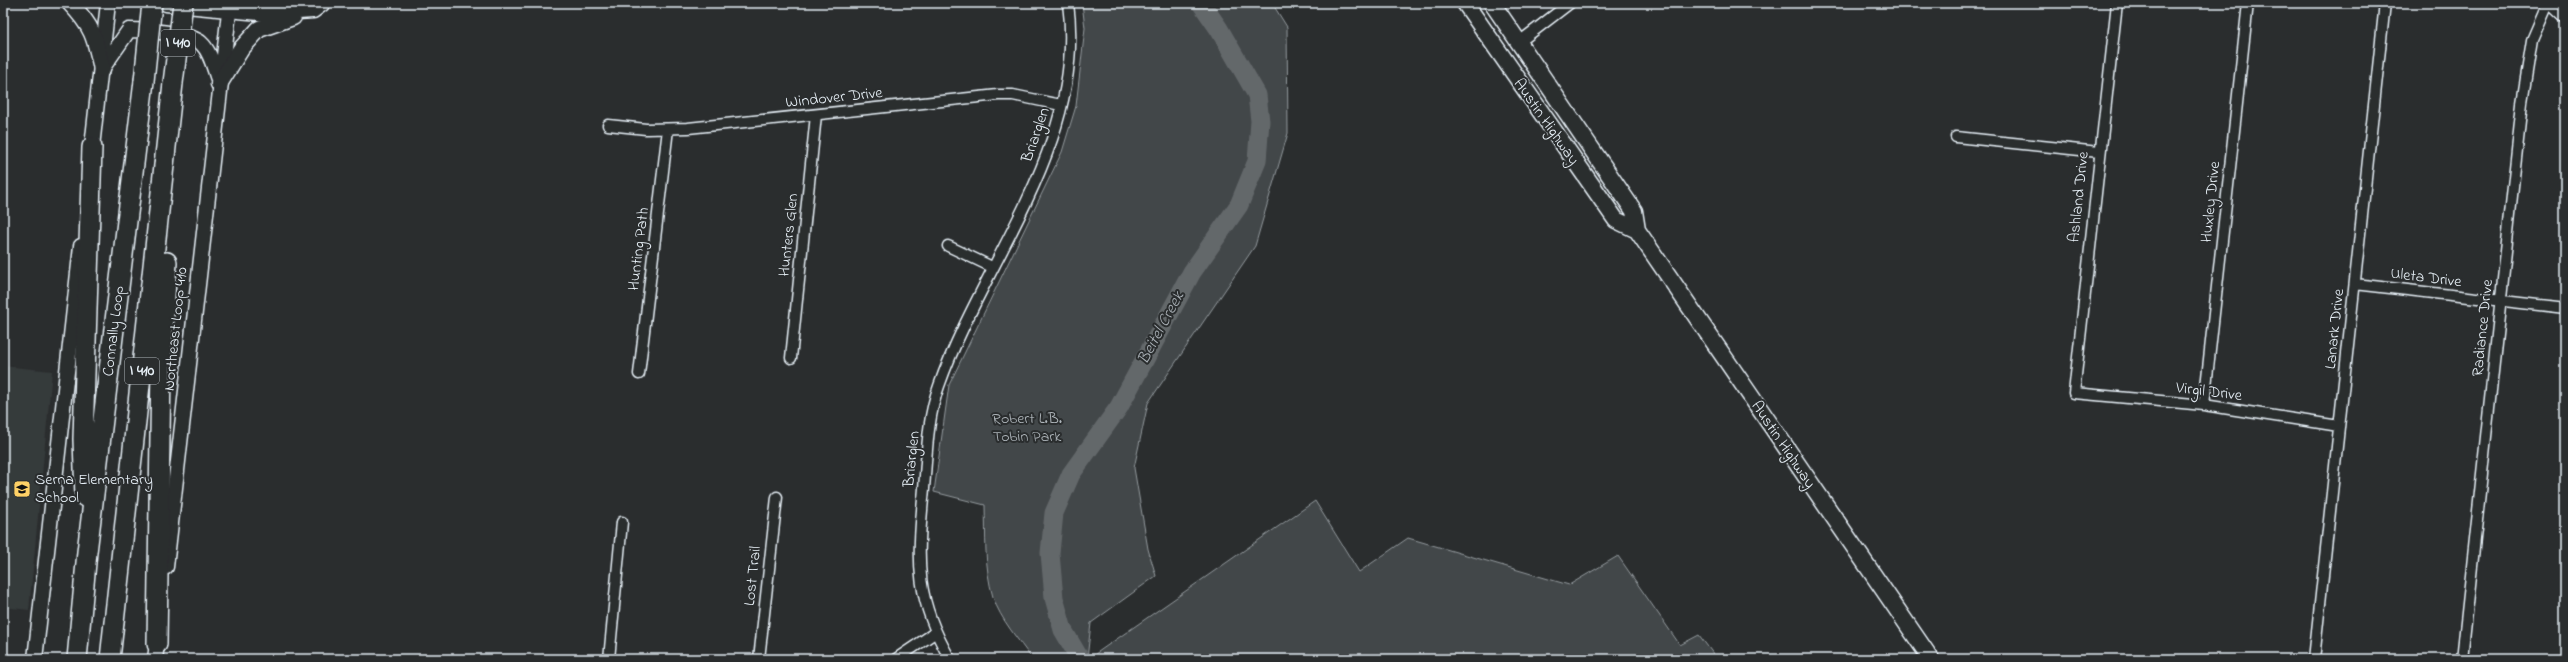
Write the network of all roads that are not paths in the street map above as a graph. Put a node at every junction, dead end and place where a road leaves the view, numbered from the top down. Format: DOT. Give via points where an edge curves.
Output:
graph roads {
  1 [pos="70,3"];
  2 [pos="108,3"];
  3 [pos="152,3"];
  4 [pos="166,3"];
  5 [pos="182,3"];
  6 [pos="1068,3"];
  7 [pos="1465,3"];
  8 [pos="1492,3"];
  9 [pos="1570,3"];
  10 [pos="2117,3"];
  11 [pos="2248,3"];
  12 [pos="2385,3"];
  13 [pos="2549,3"];
  14 [pos="230,6"];
  15 [pos="317,7"];
  16 [pos="2565,17"];
  17 [pos="1518,43"];
  18 [pos="102,69"];
  19 [pos="173,83"];
  20 [pos="220,84"];
  21 [pos="1062,105"];
  22 [pos="816,115"];
  23 [pos="608,125"];
  24 [pos="668,129"];
  25 [pos="1956,137"];
  26 [pos="92,147"];
  27 [pos="2099,152"];
  28 [pos="1637,230"];
  29 [pos="948,246"];
  30 [pos="992,267"];
  31 [pos="2355,284"];
  32 [pos="2501,301"];
  33 [pos="2565,308"];
  34 [pos="791,358"];
  35 [pos="639,374"];
  36 [pos="2074,393"];
  37 [pos="2204,405"];
  38 [pos="2339,426"];
  39 [pos="777,497"];
  40 [pos="622,522"];
  41 [pos="87,552"];
  42 [pos="936,632"];
  43 [pos="156,652"];
  44 [pos="35,659"];
  45 [pos="77,659"];
  46 [pos="110,659"];
  47 [pos="609,659"];
  48 [pos="759,659"];
  49 [pos="896,659"];
  50 [pos="950,659"];
  51 [pos="1931,659"];
  52 [pos="2314,659"];
  53 [pos="2462,659"];
  1 -- 18 [label="main road" via="85,19 94,34"];
  2 -- 18 [label="main road"];
  3 -- 41 [label="highway, Connally Loop / I 410, bridge"];
  4 -- 14 [label="main road"];
  5 -- 19 [label="highway, Connally Loop / I 410, bridge"];
  6 -- 21 [label="street, Briarglen" via="1069,68"];
  7 -- 28 [label="main road, Austin Highway" via="1616,220"];
  8 -- 17 [label="main road, Austin Highway"];
  9 -- 17 [label="street"];
  10 -- 27 [label="street, Ashland Drive"];
  11 -- 37 [label="street, Huxley Drive"];
  12 -- 31 [label="street, Lanark Drive"];
  13 -- 16 [label="street"];
  13 -- 32 [label="street, Radiance Drive" via="2532,40 2529,55"];
  14 -- 15 [label="main road" via="268,13"];
  14 -- 20 [label="main road, Northeast Loop 410"];
  15 -- 20 [label="main road" via="259,29 241,49"];
  17 -- 28 [label="main road, Austin Highway" via="1634,211"];
  18 -- 20 [label="main road" via="129,30 188,36 201,42"];
  18 -- 26 [label="main road"];
  19 -- 43 [label="highway" via="160,366"];
  19 -- 46 [label="highway, Connally Loop / I 410"];
  20 -- 43 [label="main road, Northeast Loop 410"];
  21 -- 22 [label="street, Windover Drive" via="1013,95 998,95"];
  21 -- 30 [label="street, Briarglen" via="1048,152"];
  22 -- 24 [label="street, Windover Drive"];
  22 -- 34 [label="street, Hunters Glen"];
  23 -- 24 [label="street, Windover Drive"];
  24 -- 35 [label="street, Hunting Path"];
  25 -- 27 [label="street"];
  26 -- 41 [label="highway" via="83,439"];
  26 -- 44 [label="main road"];
  27 -- 36 [label="street, Ashland Drive"];
  28 -- 51 [label="main road, Austin Highway"];
  29 -- 30 [label="street"];
  30 -- 42 [label="street, Briarglen" via="947,363 932,413 919,564 925,605"];
  31 -- 32 [label="street, Uleta Drive"];
  31 -- 38 [label="street, Lanark Drive"];
  32 -- 33 [label="street, Uleta Drive"];
  32 -- 53 [label="street, Radiance Drive"];
  36 -- 37 [label="street, Virgil Drive"];
  37 -- 38 [label="street, Virgil Drive"];
  38 -- 52 [label="street, Lanark Drive"];
  39 -- 48 [label="street, Lost Trail"];
  40 -- 47 [label="street"];
  41 -- 45 [label="highway, Connally Loop / I 410"];
  42 -- 49 [label="street"];
  42 -- 50 [label="street, Briarglen"];
}
